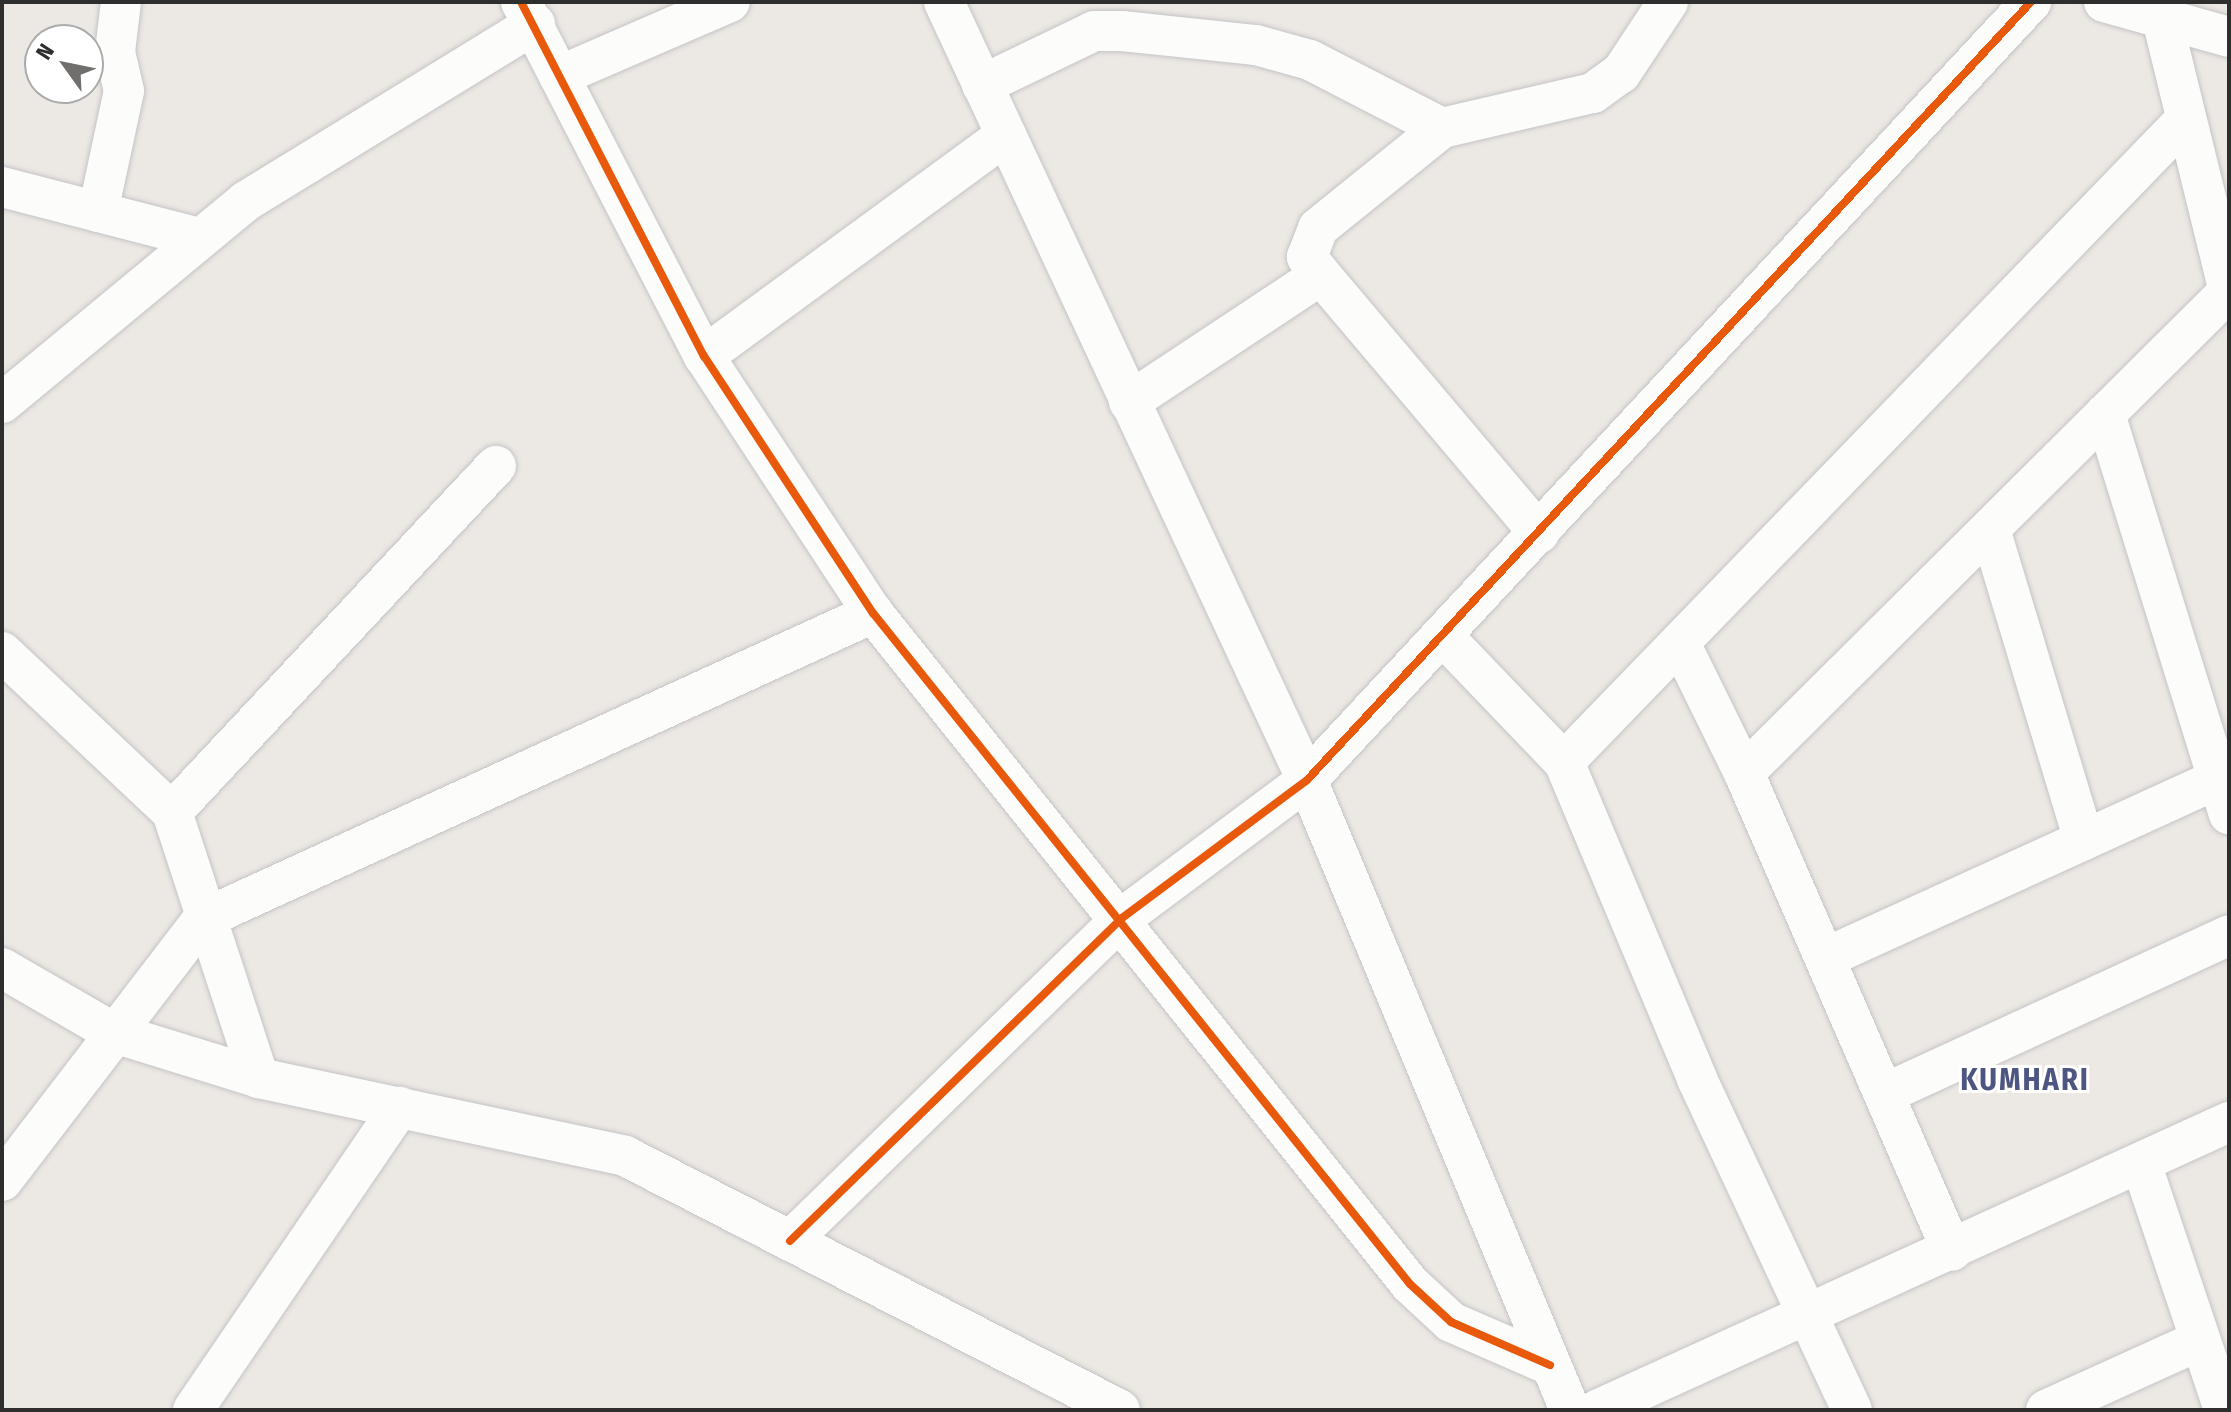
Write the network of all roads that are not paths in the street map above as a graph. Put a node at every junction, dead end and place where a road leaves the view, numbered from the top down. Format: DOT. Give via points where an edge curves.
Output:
graph roads {
  1 [pos="121,2"];
  2 [pos="730,2"];
  3 [pos="944,2"];
  4 [pos="1668,2"];
  5 [pos="2031,2"];
  6 [pos="2104,2"];
  7 [pos="528,13"];
  8 [pos="1103,17"];
  9 [pos="2163,23"];
  10 [pos="2229,37"];
  11 [pos="559,76"];
  12 [pos="982,85"];
  13 [pos="2186,119"];
  14 [pos="1442,128"];
  15 [pos="1006,135"];
  16 [pos="2,187"];
  17 [pos="98,212"];
  18 [pos="196,237"];
  19 [pos="1321,275"];
  20 [pos="2229,291"];
  21 [pos="704,356"];
  22 [pos="1129,402"];
  23 [pos="2,403"];
  24 [pos="2105,414"];
  25 [pos="496,466"];
  26 [pos="1990,529"];
  27 [pos="1539,533"];
  28 [pos="873,613"];
  29 [pos="1444,637"];
  30 [pos="1680,643"];
  31 [pos="2,652"];
  32 [pos="1564,762"];
  33 [pos="1744,773"];
  34 [pos="1307,780"];
  35 [pos="2224,796"];
  36 [pos="172,812"];
  37 [pos="2084,840"];
  38 [pos="1122,918"];
  39 [pos="203,919"];
  40 [pos="2229,935"];
  41 [pos="1825,958"];
  42 [pos="2,968"];
  43 [pos="114,1033"];
  44 [pos="259,1078"];
  45 [pos="1884,1094"];
  46 [pos="400,1107"];
  47 [pos="2229,1122"];
  48 [pos="2141,1163"];
  49 [pos="2,1181"];
  50 [pos="790,1241"];
  51 [pos="1952,1251"];
  52 [pos="1805,1313"];
  53 [pos="2200,1340"];
  54 [pos="1550,1365"];
  55 [pos="193,1410"];
  56 [pos="1120,1410"];
  57 [pos="1570,1410"];
  58 [pos="1597,1410"];
  59 [pos="1852,1410"];
  60 [pos="2046,1410"];
  61 [pos="2224,1410"];
  1 -- 17 [label="street" via="115,52 124,91"];
  2 -- 11 [label="street"];
  3 -- 12 [label="street"];
  4 -- 14 [label="street" via="1621,73 1593,93"];
  5 -- 27 [label="street"];
  6 -- 9 [label="street"];
  7 -- 11 [label="street"];
  7 -- 18 [label="street"];
  8 -- 12 [label="street"];
  8 -- 14 [label="street" via="1310,60"];
  9 -- 10 [label="street"];
  9 -- 13 [label="street"];
  11 -- 21 [label="street"];
  12 -- 15 [label="street"];
  13 -- 20 [label="street"];
  13 -- 30 [label="street"];
  14 -- 19 [label="street" via="1318,228 1307,257"];
  15 -- 21 [label="street"];
  15 -- 22 [label="street"];
  16 -- 17 [label="street"];
  17 -- 18 [label="street"];
  18 -- 23 [label="street"];
  19 -- 22 [label="street"];
  19 -- 27 [label="street"];
  20 -- 24 [label="street"];
  21 -- 28 [label="street"];
  22 -- 34 [label="street"];
  24 -- 26 [label="street"];
  24 -- 35 [label="street"];
  25 -- 36 [label="street"];
  26 -- 33 [label="street"];
  26 -- 37 [label="street"];
  27 -- 29 [label="street"];
  28 -- 38 [label="street"];
  28 -- 39 [label="street"];
  29 -- 32 [label="street"];
  29 -- 34 [label="street"];
  30 -- 32 [label="street"];
  30 -- 33 [label="street"];
  31 -- 36 [label="street"];
  32 -- 52 [label="street" via="1697,1079"];
  33 -- 41 [label="street"];
  34 -- 38 [label="street"];
  34 -- 54 [label="street"];
  35 -- 37 [label="street"];
  36 -- 39 [label="street"];
  37 -- 41 [label="street"];
  38 -- 50 [label="street"];
  38 -- 54 [label="street" via="1432,1308"];
  39 -- 43 [label="street"];
  39 -- 44 [label="street"];
  40 -- 45 [label="street"];
  41 -- 45 [label="street"];
  42 -- 43 [label="street"];
  43 -- 44 [label="street"];
  43 -- 49 [label="street"];
  44 -- 46 [label="street"];
  45 -- 51 [label="street"];
  46 -- 50 [label="street" via="585,1143"];
  46 -- 55 [label="street"];
  47 -- 48 [label="street"];
  48 -- 51 [label="street"];
  48 -- 53 [label="street"];
  50 -- 56 [label="street"];
  51 -- 52 [label="street"];
  52 -- 58 [label="street"];
  52 -- 59 [label="street"];
  53 -- 60 [label="street"];
  53 -- 61 [label="street"];
  54 -- 57 [label="street"];
}
